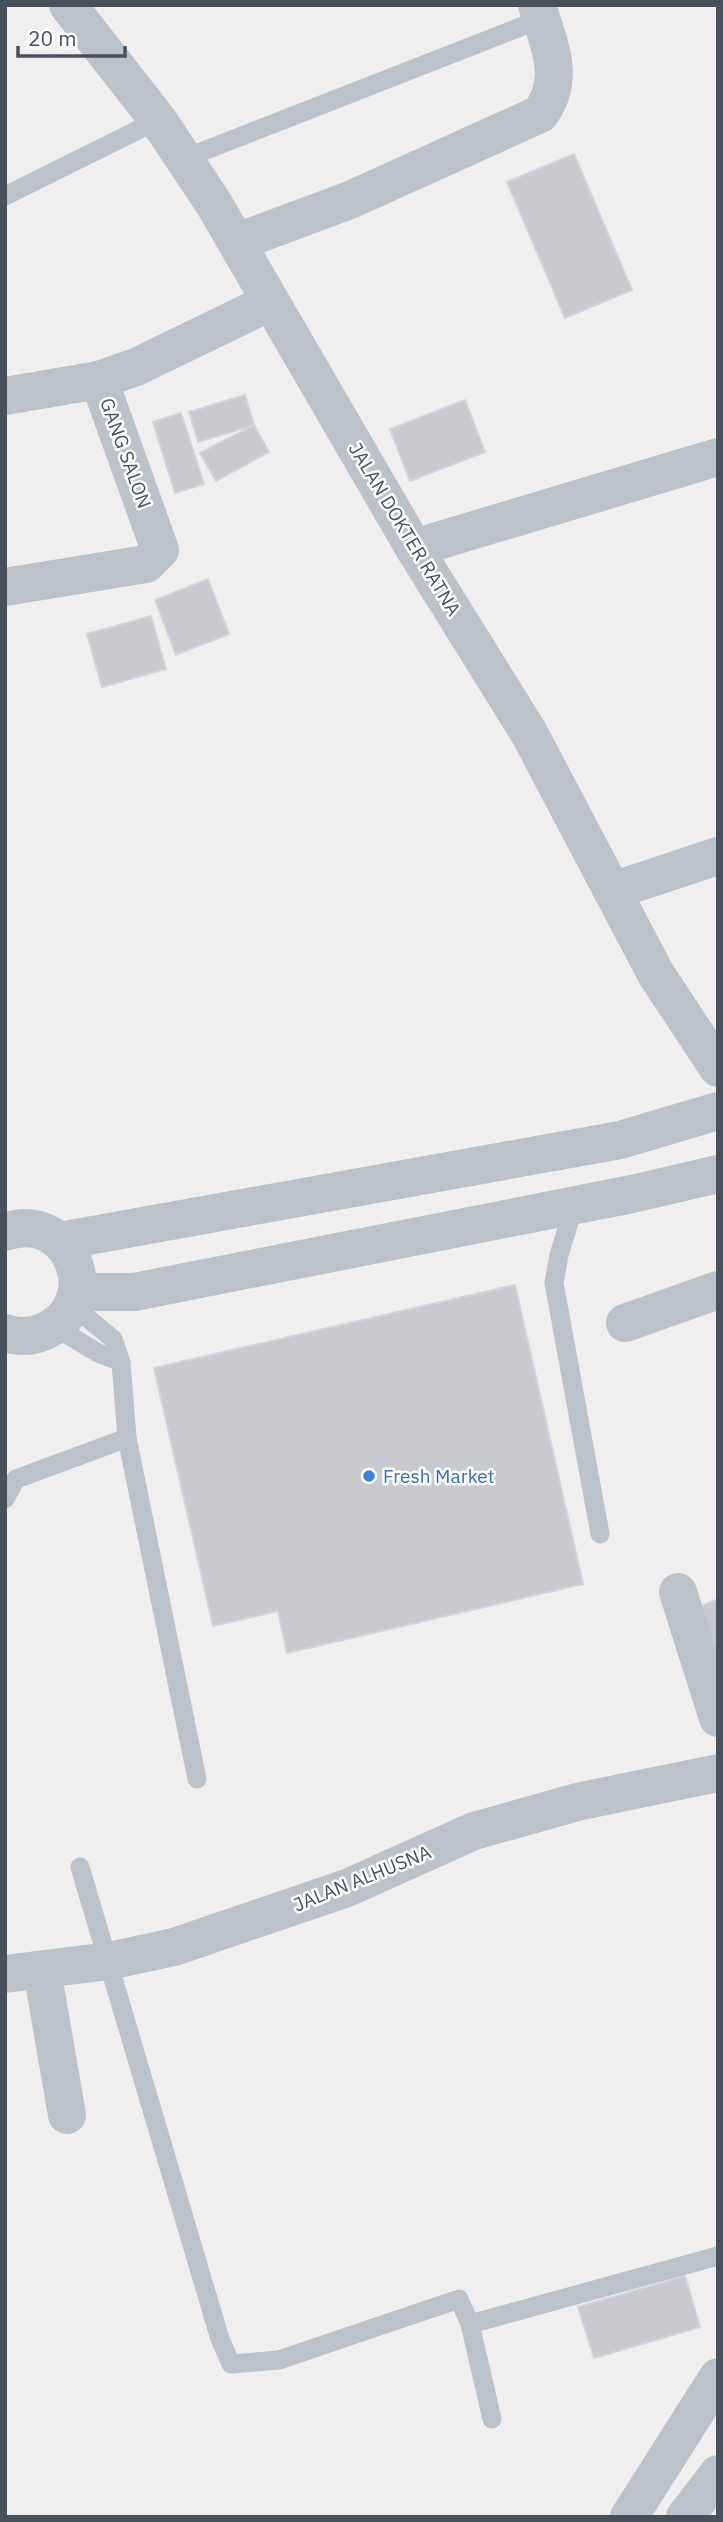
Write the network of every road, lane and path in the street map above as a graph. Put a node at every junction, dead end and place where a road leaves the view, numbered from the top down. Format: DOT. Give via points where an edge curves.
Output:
graph roads {
  1 [pos="76,7"];
  2 [pos="539,12"];
  3 [pos="158,120"];
  4 [pos="183,159"];
  5 [pos="5,196"];
  6 [pos="237,242"];
  7 [pos="270,302"];
  8 [pos="99,380"];
  9 [pos="5,396"];
  10 [pos="718,457"];
  11 [pos="414,548"];
  12 [pos="5,587"];
  13 [pos="718,856"];
  14 [pos="612,891"];
  15 [pos="718,1068"];
  16 [pos="718,1111"];
  17 [pos="718,1174"];
  18 [pos="574,1206"];
  19 [pos="5,1232"];
  20 [pos="60,1241"];
  21 [pos="718,1290"];
  22 [pos="69,1308"];
  23 [pos="625,1323"];
  24 [pos="8,1341"];
  25 [pos="121,1362"];
  26 [pos="127,1438"];
  27 [pos="5,1499"];
  28 [pos="600,1534"];
  29 [pos="678,1592"];
  30 [pos="718,1718"];
  31 [pos="718,1773"];
  32 [pos="197,1779"];
  33 [pos="80,1867"];
  34 [pos="109,1961"];
  35 [pos="24,1972"];
  36 [pos="67,2115"];
  37 [pos="718,2256"];
  38 [pos="470,2324"];
  39 [pos="718,2377"];
  40 [pos="492,2419"];
  41 [pos="716,2485"];
  42 [pos="629,2517"];
  43 [pos="685,2517"];
  1 -- 3 [label="street, JALAN DOKTER RATNA"];
  2 -- 4 [label="lane"];
  2 -- 6 [label="street" via="556,63 548,103 540,114 350,200"];
  3 -- 4 [label="street, JALAN DOKTER RATNA"];
  3 -- 5 [label="lane"];
  4 -- 6 [label="street, JALAN DOKTER RATNA"];
  6 -- 7 [label="street, JALAN DOKTER RATNA"];
  7 -- 8 [label="street, GANG SALON" via="136,367"];
  7 -- 11 [label="street, JALAN DOKTER RATNA"];
  8 -- 9 [label="street"];
  8 -- 12 [label="street, GANG SALON" via="160,551 146,564"];
  10 -- 11 [label="street"];
  11 -- 14 [label="street, JALAN DOKTER RATNA" via="528,733"];
  13 -- 14 [label="street"];
  14 -- 15 [label="street, JALAN DOKTER RATNA" via="656,974"];
  16 -- 20 [label="street" via="620,1140"];
  17 -- 18 [label="street"];
  18 -- 22 [label="street"];
  18 -- 28 [label="lane" via="554,1283"];
  19 -- 20 [label="street" via="30,1228"];
  20 -- 22 [label="street" via="76,1264"];
  21 -- 23 [label="street"];
  22 -- 24 [label="street" via="35,1336"];
  22 -- 25 [label="lane" via="113,1339"];
  22 -- 25 [label="lane" via="98,1353"];
  25 -- 26 [label="lane"];
  26 -- 27 [label="lane" via="16,1479"];
  26 -- 32 [label="lane"];
  29 -- 30 [label="street"];
  31 -- 34 [label="street, JALAN ALHUSNA" via="577,1802 474,1831 347,1888 174,1947"];
  33 -- 34 [label="lane"];
  34 -- 35 [label="street, JALAN ALHUSNA"];
  34 -- 38 [label="lane" via="231,2364 279,2360 458,2299"];
  35 -- 36 [label="street"];
  37 -- 38 [label="lane"];
  38 -- 40 [label="lane"];
  39 -- 42 [label="street"];
  41 -- 43 [label="street"];
}
